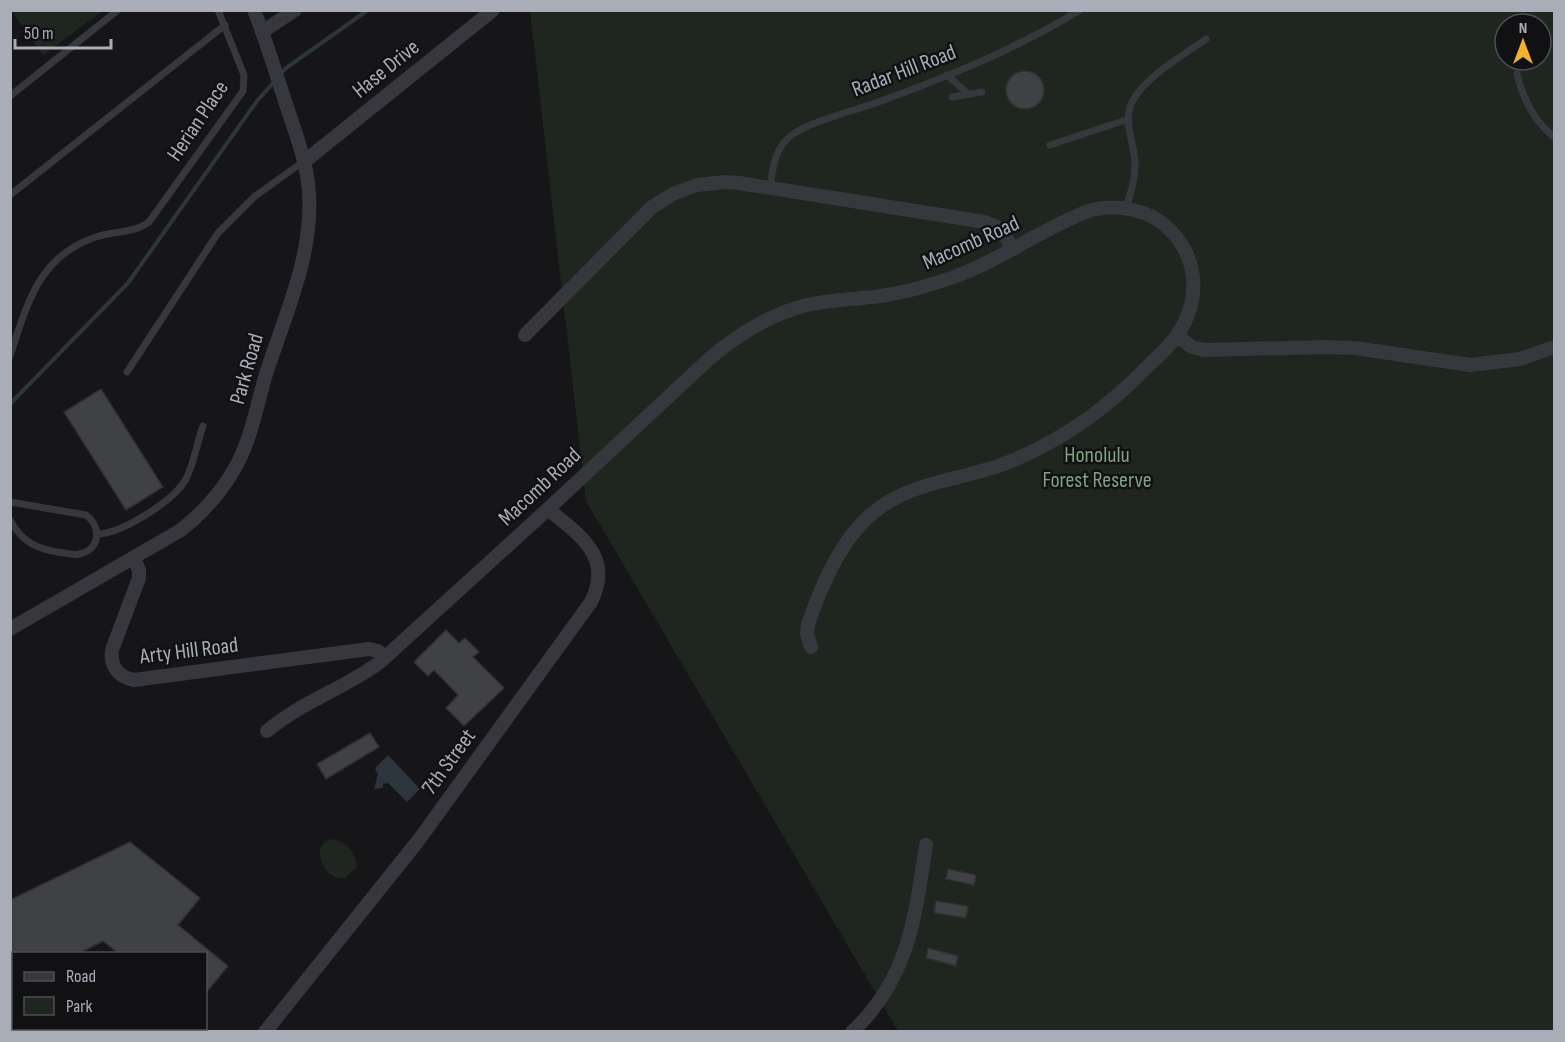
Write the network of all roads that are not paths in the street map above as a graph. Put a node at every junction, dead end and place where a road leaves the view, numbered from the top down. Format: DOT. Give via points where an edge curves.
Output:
graph roads {
  1 [pos="118,10"];
  2 [pos="218,10"];
  3 [pos="254,10"];
  4 [pos="294,10"];
  5 [pos="493,10"];
  6 [pos="1080,10"];
  7 [pos="225,26"];
  8 [pos="262,32"];
  9 [pos="1206,39"];
  10 [pos="1517,74"];
  11 [pos="947,75"];
  12 [pos="982,92"];
  13 [pos="968,94"];
  14 [pos="10,96"];
  15 [pos="952,97"];
  16 [pos="1129,119"];
  17 [pos="1554,137"];
  18 [pos="1050,145"];
  19 [pos="305,160"];
  20 [pos="770,188"];
  21 [pos="10,195"];
  22 [pos="1126,208"];
  23 [pos="1013,249"];
  24 [pos="525,335"];
  25 [pos="1177,336"];
  26 [pos="1553,347"];
  27 [pos="10,356"];
  28 [pos="127,372"];
  29 [pos="202,426"];
  30 [pos="10,502"];
  31 [pos="548,509"];
  32 [pos="10,520"];
  33 [pos="97,534"];
  34 [pos="134,559"];
  35 [pos="10,629"];
  36 [pos="810,647"];
  37 [pos="385,657"];
  38 [pos="267,731"];
  39 [pos="926,845"];
  40 [pos="265,1032"];
  41 [pos="852,1032"];
  1 -- 14 [label="lane"];
  2 -- 7 [label="lane"];
  3 -- 8 [label="street, Park Road"];
  4 -- 8 [label="street"];
  5 -- 19 [label="street, Hase Drive"];
  6 -- 11 [label="lane, Radar Hill Road" via="1018,46"];
  7 -- 21 [label="lane, Herian Place"];
  7 -- 27 [label="lane, Herian Place" via="244,75 243,91 149,222 86,241 64,254 45,273 31,296"];
  8 -- 19 [label="street, Park Road"];
  9 -- 16 [label="lane" via="1141,89 1130,107"];
  10 -- 17 [label="lane" via="1532,112"];
  11 -- 13 [label="lane"];
  11 -- 20 [label="lane, Radar Hill Road" via="792,134 777,152"];
  12 -- 13 [label="lane"];
  13 -- 15 [label="lane"];
  16 -- 18 [label="lane"];
  16 -- 22 [label="lane" via="1136,165"];
  19 -- 28 [label="lane" via="255,197 218,233"];
  19 -- 34 [label="street, Park Road" via="309,212 306,249 247,444 222,489 196,518"];
  20 -- 23 [label="street" via="985,222 1001,229"];
  20 -- 24 [label="street" via="711,183 684,189 662,200 642,215"];
  22 -- 23 [label="street, Macomb Road" via="1091,210"];
  22 -- 25 [label="street, Macomb Road" via="1148,215 1168,228 1189,256 1194,292"];
  23 -- 31 [label="street, Macomb Road" via="933,285 804,306 755,325 723,346"];
  25 -- 26 [label="street" via="1203,350 1355,348 1470,365 1520,359"];
  25 -- 36 [label="street, Macomb Road" via="1121,393 1057,438 985,471 905,493 869,516 843,546 810,618"];
  29 -- 33 [label="lane" via="179,489 117,530"];
  30 -- 33 [label="lane" via="81,514 91,519"];
  31 -- 37 [label="street, Macomb Road"];
  31 -- 40 [label="street, 7th Street" via="583,539 593,553 599,578 591,602 418,841"];
  32 -- 33 [label="lane" via="22,538 36,547 74,555 94,545"];
  34 -- 35 [label="street, Park Road"];
  34 -- 37 [label="street, Arty Hill Road" via="139,578 111,657 116,670 129,679 369,649"];
  37 -- 38 [label="street, Macomb Road" via="350,683 298,709"];
  39 -- 41 [label="street" via="916,915 906,950 880,999"];
}
